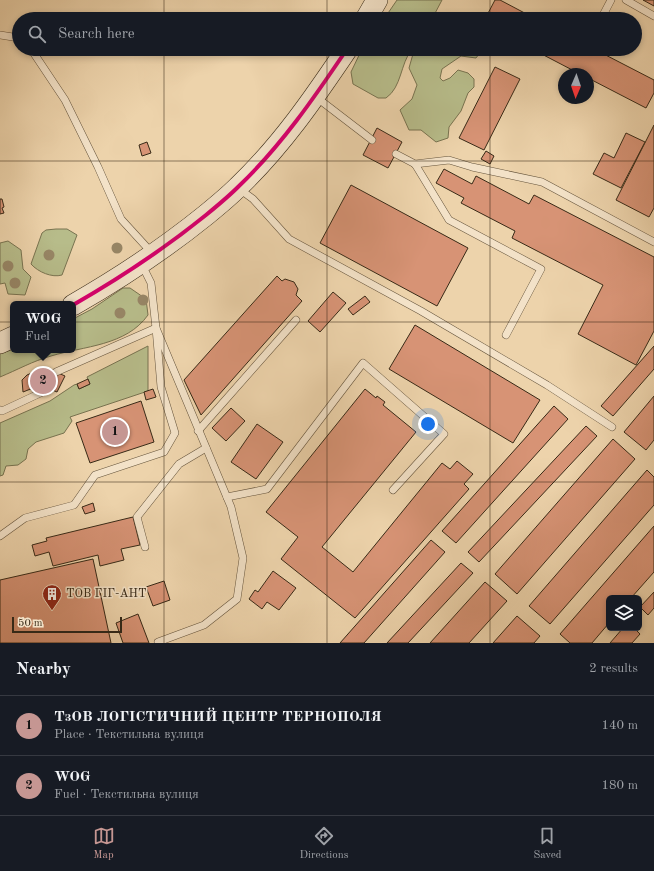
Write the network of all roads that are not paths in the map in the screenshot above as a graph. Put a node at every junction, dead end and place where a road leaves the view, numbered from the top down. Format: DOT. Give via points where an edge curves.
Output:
graph roads {
  1 [pos="377,0"];
  2 [pos="611,0"];
  3 [pos="626,0"];
  4 [pos="370,12"];
  5 [pos="605,12"];
  6 [pos="654,16"];
  7 [pos="0,35"];
  8 [pos="12,37"];
  9 [pos="36,56"];
  10 [pos="342,56"];
  11 [pos="315,96"];
  12 [pos="372,140"];
  13 [pos="396,154"];
  14 [pos="415,164"];
  15 [pos="238,188"];
  16 [pos="654,242"];
  17 [pos="147,259"];
  18 [pos="76,303"];
  19 [pos="296,320"];
  20 [pos="156,328"];
  21 [pos="506,335"];
  22 [pos="10,338"];
  23 [pos="0,343"];
  24 [pos="56,372"];
  25 [pos="49,389"];
  26 [pos="0,410"];
  27 [pos="612,427"];
  28 [pos="198,431"];
  29 [pos="206,448"];
  30 [pos="393,490"];
  31 [pos="227,498"];
  32 [pos="0,536"];
  33 [pos="145,548"];
  34 [pos="158,642"];
  1 -- 4 [label="street"];
  2 -- 5 [label="lane"];
  3 -- 6 [label="lane"];
  7 -- 8 [label="lane"];
  9 -- 17 [label="lane" via="65,100 121,219"];
  10 -- 11 [label="street"];
  11 -- 12 [label="lane"];
  11 -- 15 [label="street" via="272,152"];
  13 -- 14 [label="lane"];
  14 -- 16 [label="lane" via="449,160 542,182"];
  14 -- 21 [label="lane" via="449,220 541,269"];
  15 -- 17 [label="street"];
  15 -- 27 [label="lane" via="253,200 289,239 421,311 548,385"];
  17 -- 18 [label="street"];
  17 -- 20 [label="lane"];
  19 -- 28 [label="lane"];
  20 -- 24 [label="lane"];
  20 -- 28 [label="lane"];
  20 -- 32 [label="lane" via="161,387 175,433 164,452 95,476 74,505 25,518"];
  22 -- 23 [label="street"];
  25 -- 26 [label="lane"];
  28 -- 29 [label="lane"];
  29 -- 31 [label="lane"];
  29 -- 33 [label="lane" via="179,464 137,517"];
  30 -- 31 [label="lane" via="444,434 363,363 267,489"];
  31 -- 34 [label="lane" via="243,558 237,599 204,625"];
}
